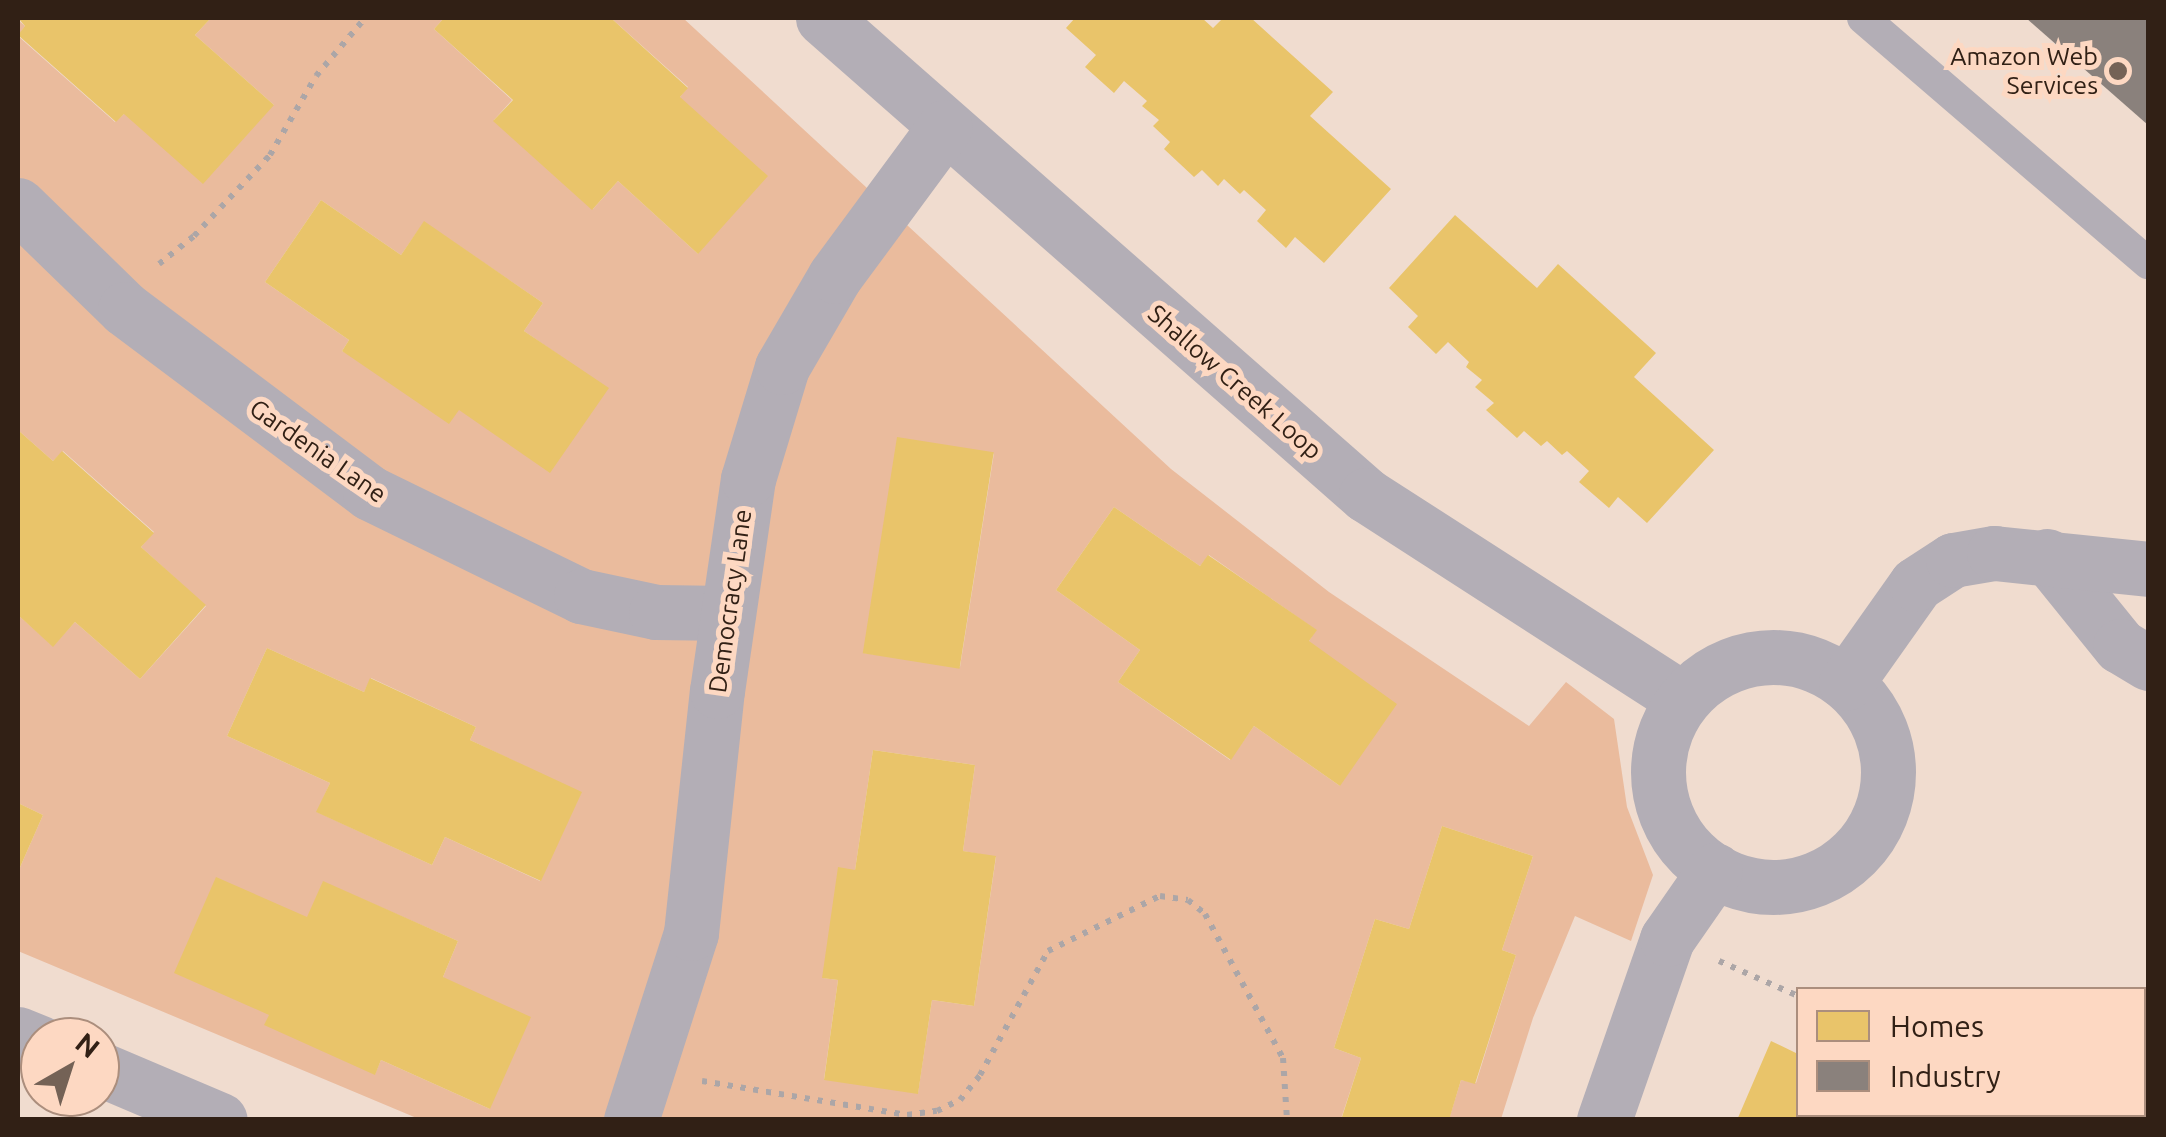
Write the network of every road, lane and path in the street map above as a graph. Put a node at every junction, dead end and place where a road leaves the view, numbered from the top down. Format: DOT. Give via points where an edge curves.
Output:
graph roads {
  1 [pos="364,18"];
  2 [pos="824,18"];
  3 [pos="1863,18"];
  4 [pos="946,128"];
  5 [pos="18,205"];
  6 [pos="2148,263"];
  7 [pos="113,298"];
  8 [pos="2047,556"];
  9 [pos="2148,569"];
  10 [pos="728,613"];
  11 [pos="2148,664"];
  12 [pos="1846,683"];
  13 [pos="1683,699"];
  14 [pos="1715,870"];
  15 [pos="1667,939"];
  16 [pos="1796,995"];
  17 [pos="120,1078"];
  18 [pos="638,1096"];
  19 [pos="220,1120"];
  20 [pos="1287,1120"];
  21 [pos="1604,1120"];
  1 -- 7 [label="path" via="316,76 270,155 194,236"];
  2 -- 4 [label="street, Shallow Creek Loop"];
  3 -- 6 [label="lane"];
  4 -- 10 [label="street, Democracy Lane" via="835,276 782,367 748,479"];
  4 -- 13 [label="street, Shallow Creek Loop" via="1366,495"];
  5 -- 7 [label="street, Gardenia Lane"];
  7 -- 10 [label="street, Gardenia Lane" via="370,493 581,596 656,612"];
  8 -- 9 [label="street"];
  8 -- 11 [label="street" via="2120,646"];
  8 -- 12 [label="street" via="1994,553 1953,560 1916,584"];
  10 -- 18 [label="street, Democracy Lane" via="692,933"];
  12 -- 13 [label="street" via="1814,664 1779,657 1742,661 1710,675"];
  12 -- 14 [label="street" via="1869,709 1885,743 1888,779 1881,814 1863,845 1836,870 1803,884 1767,888"];
  13 -- 14 [label="street" via="1665,731 1658,766 1661,802 1676,835"];
  14 -- 15 [label="street"];
  15 -- 16 [label="path"];
  15 -- 21 [label="street"];
  17 -- 19 [label="street"];
  18 -- 20 [label="path" via="907,1115 937,1111 960,1100 980,1074 1048,951 1160,896 1188,900 1205,914 1283,1058"];
}
